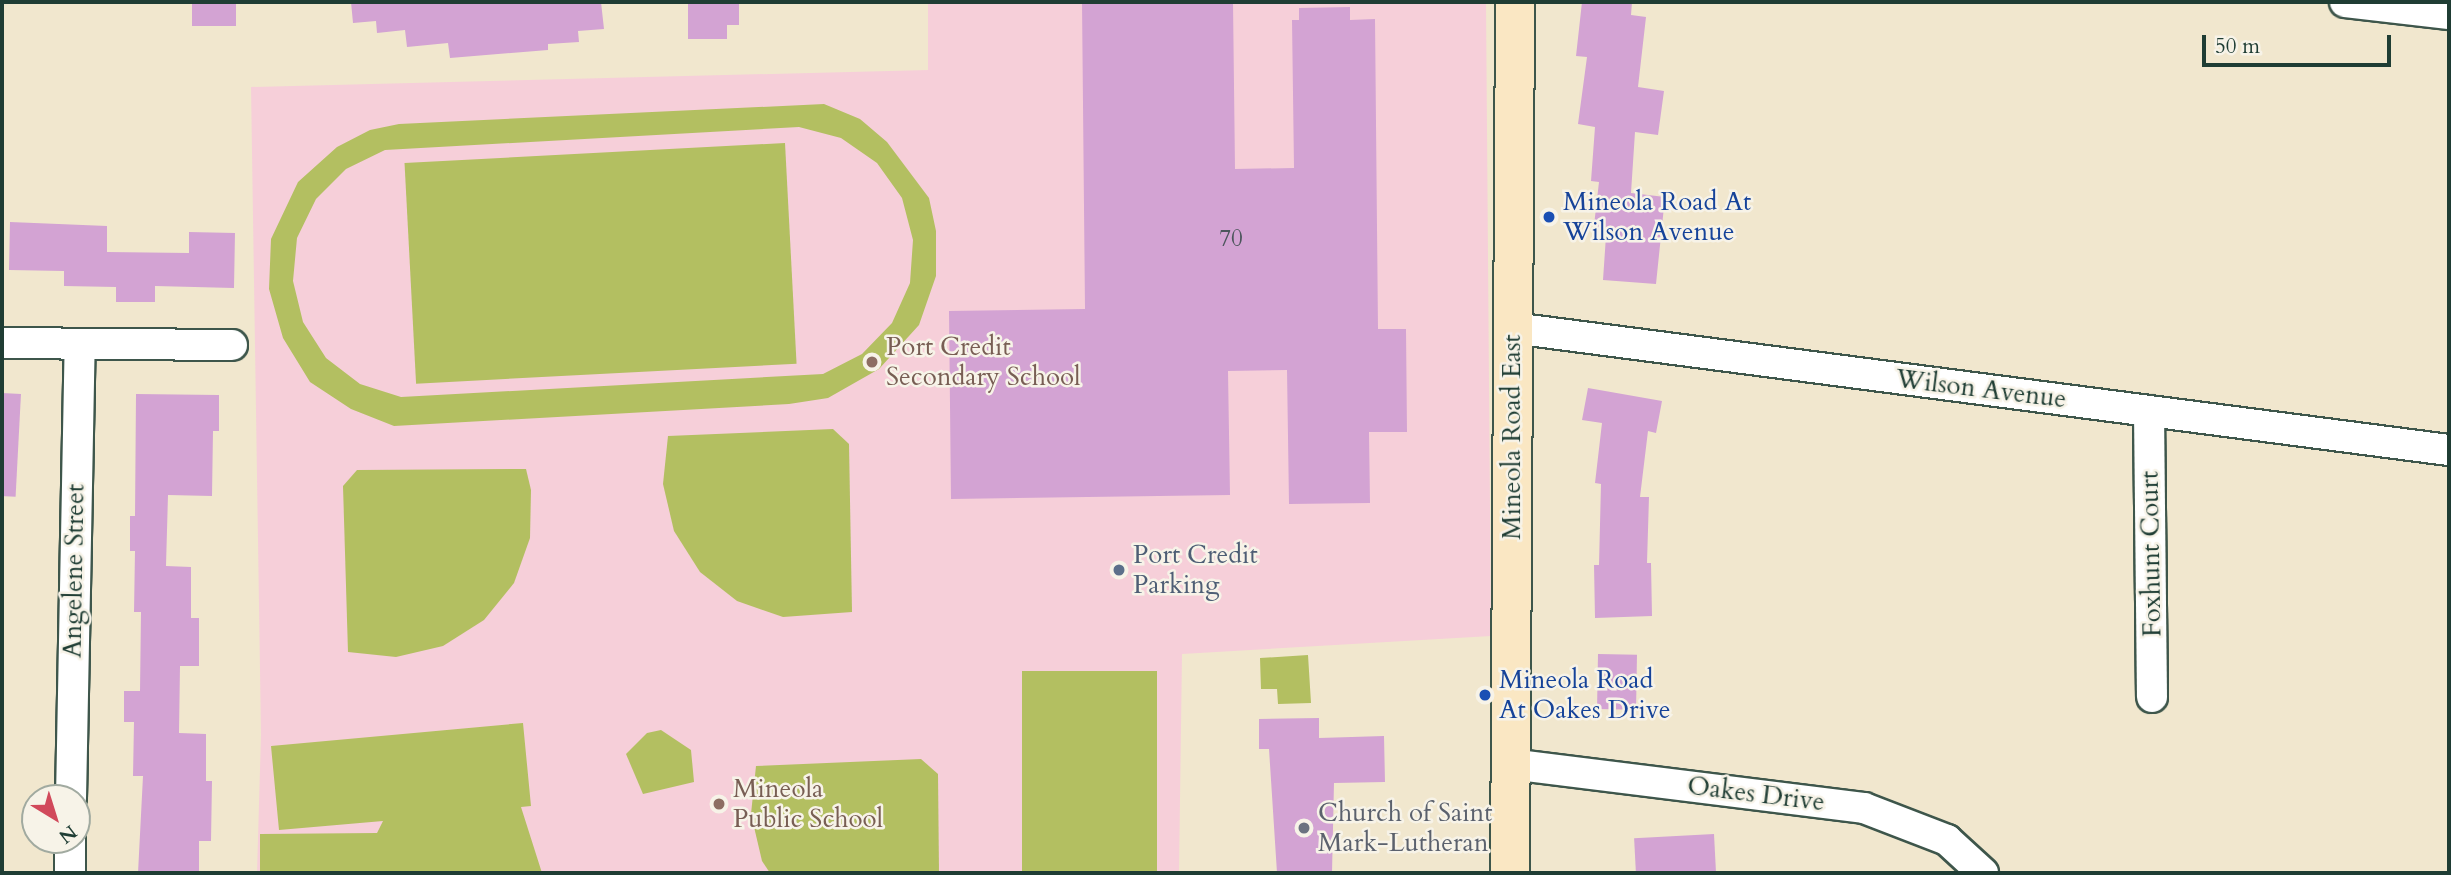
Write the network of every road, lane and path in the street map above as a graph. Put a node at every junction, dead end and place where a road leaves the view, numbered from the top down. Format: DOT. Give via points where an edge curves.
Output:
graph roads {
  1 [pos="1515,2"];
  2 [pos="2345,2"];
  3 [pos="2449,14"];
  4 [pos="1513,328"];
  5 [pos="2,344"];
  6 [pos="80,344"];
  7 [pos="232,345"];
  8 [pos="2149,411"];
  9 [pos="2449,450"];
  10 [pos="2152,697"];
  11 [pos="1510,764"];
  12 [pos="71,784"];
  13 [pos="70,854"];
  14 [pos="70,873"];
  15 [pos="1510,873"];
  16 [pos="1983,873"];
  1 -- 4 [label="street, Mineola Road East"];
  2 -- 3 [label="street"];
  4 -- 8 [label="street, Wilson Avenue"];
  4 -- 11 [label="street, Mineola Road East"];
  5 -- 6 [label="street"];
  6 -- 7 [label="street"];
  6 -- 12 [label="street, Angelene Street"];
  8 -- 9 [label="street, Wilson Avenue"];
  8 -- 10 [label="street, Foxhunt Court"];
  11 -- 15 [label="street, Mineola Road East"];
  11 -- 16 [label="street, Oakes Drive" via="1864,808 1947,840"];
  13 -- 14 [label="street"];
}
